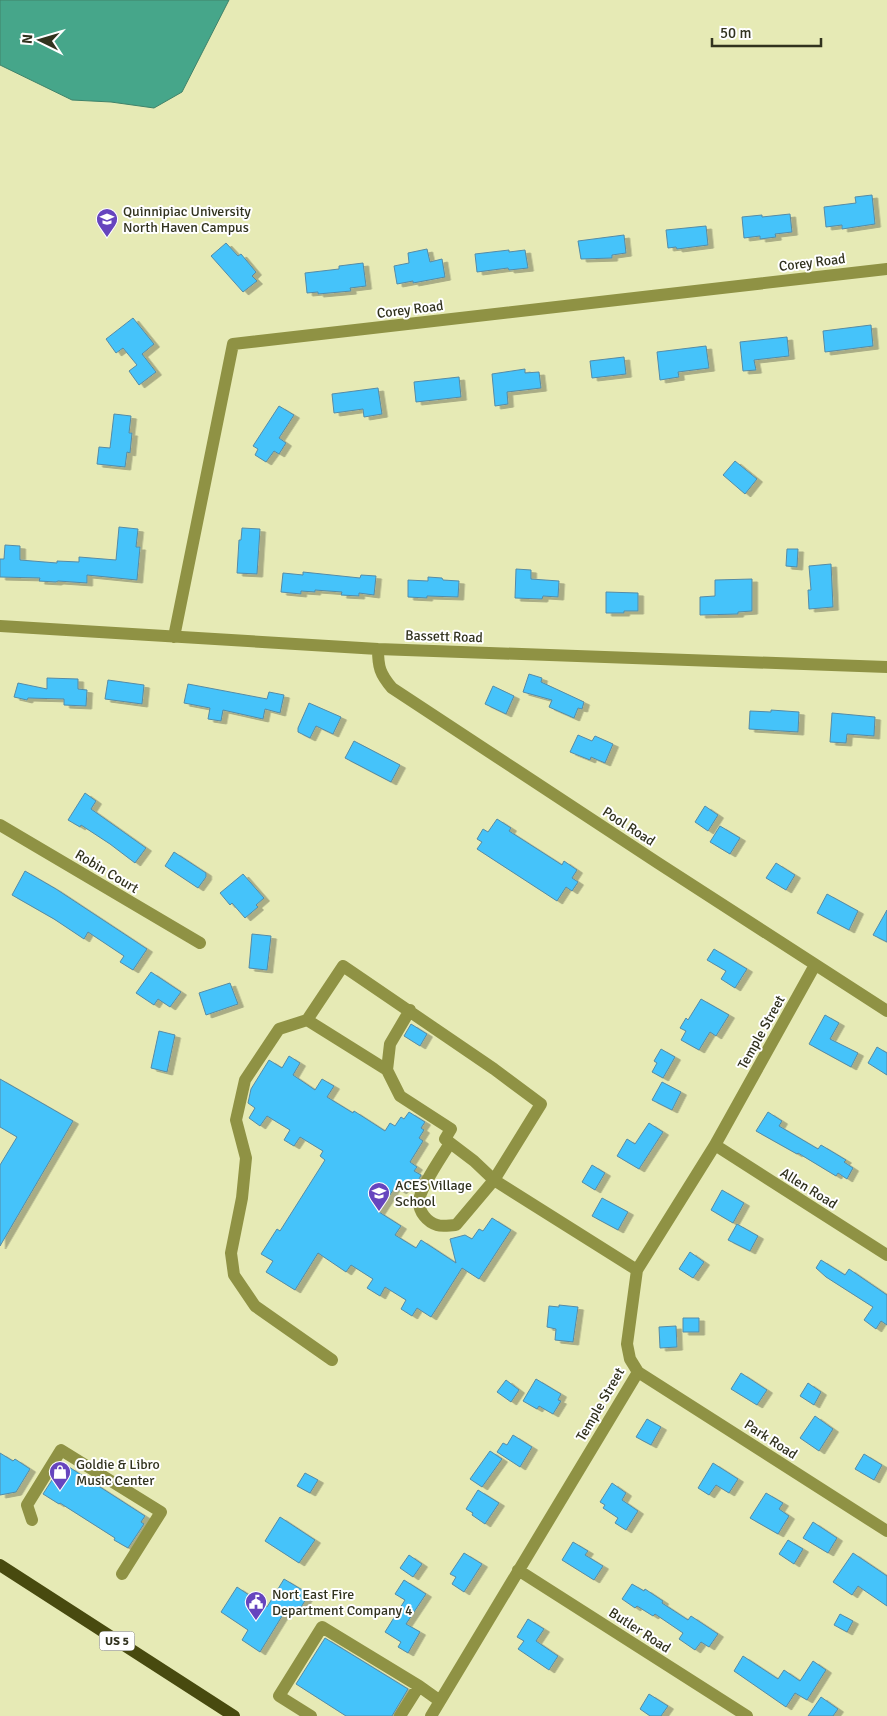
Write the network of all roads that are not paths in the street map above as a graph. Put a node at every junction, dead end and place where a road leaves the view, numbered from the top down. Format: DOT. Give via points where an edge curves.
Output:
graph roads {
  1 [pos="887,269"];
  2 [pos="0,626"];
  3 [pos="174,637"];
  4 [pos="378,649"];
  5 [pos="887,668"];
  6 [pos="0,826"];
  7 [pos="200,943"];
  8 [pos="815,966"];
  9 [pos="410,1010"];
  10 [pos="887,1011"];
  11 [pos="308,1020"];
  12 [pos="387,1070"];
  13 [pos="450,1143"];
  14 [pos="715,1146"];
  15 [pos="494,1180"];
  16 [pos="887,1255"];
  17 [pos="637,1270"];
  18 [pos="332,1360"];
  19 [pos="638,1372"];
  20 [pos="32,1520"];
  21 [pos="887,1531"];
  22 [pos="0,1565"];
  23 [pos="518,1570"];
  24 [pos="122,1574"];
  25 [pos="419,1686"];
  26 [pos="440,1701"];
  27 [pos="234,1716"];
  28 [pos="311,1716"];
  29 [pos="400,1716"];
  30 [pos="431,1716"];
  31 [pos="747,1716"];
  1 -- 3 [label="street, Corey Road" via="233,344"];
  2 -- 3 [label="street, Bassett Road"];
  3 -- 4 [label="street, Bassett Road"];
  4 -- 5 [label="street, Bassett Road"];
  4 -- 8 [label="street, Pool Road" via="382,677 392,688"];
  6 -- 7 [label="street, Robin Court"];
  8 -- 10 [label="street, Pool Road"];
  8 -- 14 [label="street, Temple Street"];
  9 -- 11 [label="street" via="343,966"];
  9 -- 12 [label="street" via="390,1044"];
  9 -- 15 [label="street" via="541,1104"];
  11 -- 12 [label="street"];
  11 -- 18 [label="street" via="279,1029 244,1080 236,1120 246,1158 231,1253 234,1275 255,1306"];
  12 -- 13 [label="street" via="400,1096 451,1129 445,1139"];
  13 -- 15 [label="street"];
  13 -- 15 [label="street" via="422,1191 419,1202 427,1221 438,1226 456,1225"];
  14 -- 16 [label="street, Allen Road"];
  14 -- 17 [label="street, Temple Street"];
  15 -- 17 [label="street"];
  17 -- 19 [label="street, Temple Street" via="627,1344 630,1359"];
  19 -- 21 [label="street, Park Road"];
  19 -- 23 [label="street, Temple Street"];
  20 -- 24 [label="street" via="28,1505 61,1450 161,1512"];
  22 -- 27 [label="main road, US 5"];
  23 -- 26 [label="street, Temple Street"];
  23 -- 31 [label="street, Butler Road"];
  25 -- 26 [label="street"];
  25 -- 28 [label="street" via="322,1627 279,1696"];
  25 -- 29 [label="street"];
  26 -- 30 [label="street, Temple Street"];
}
